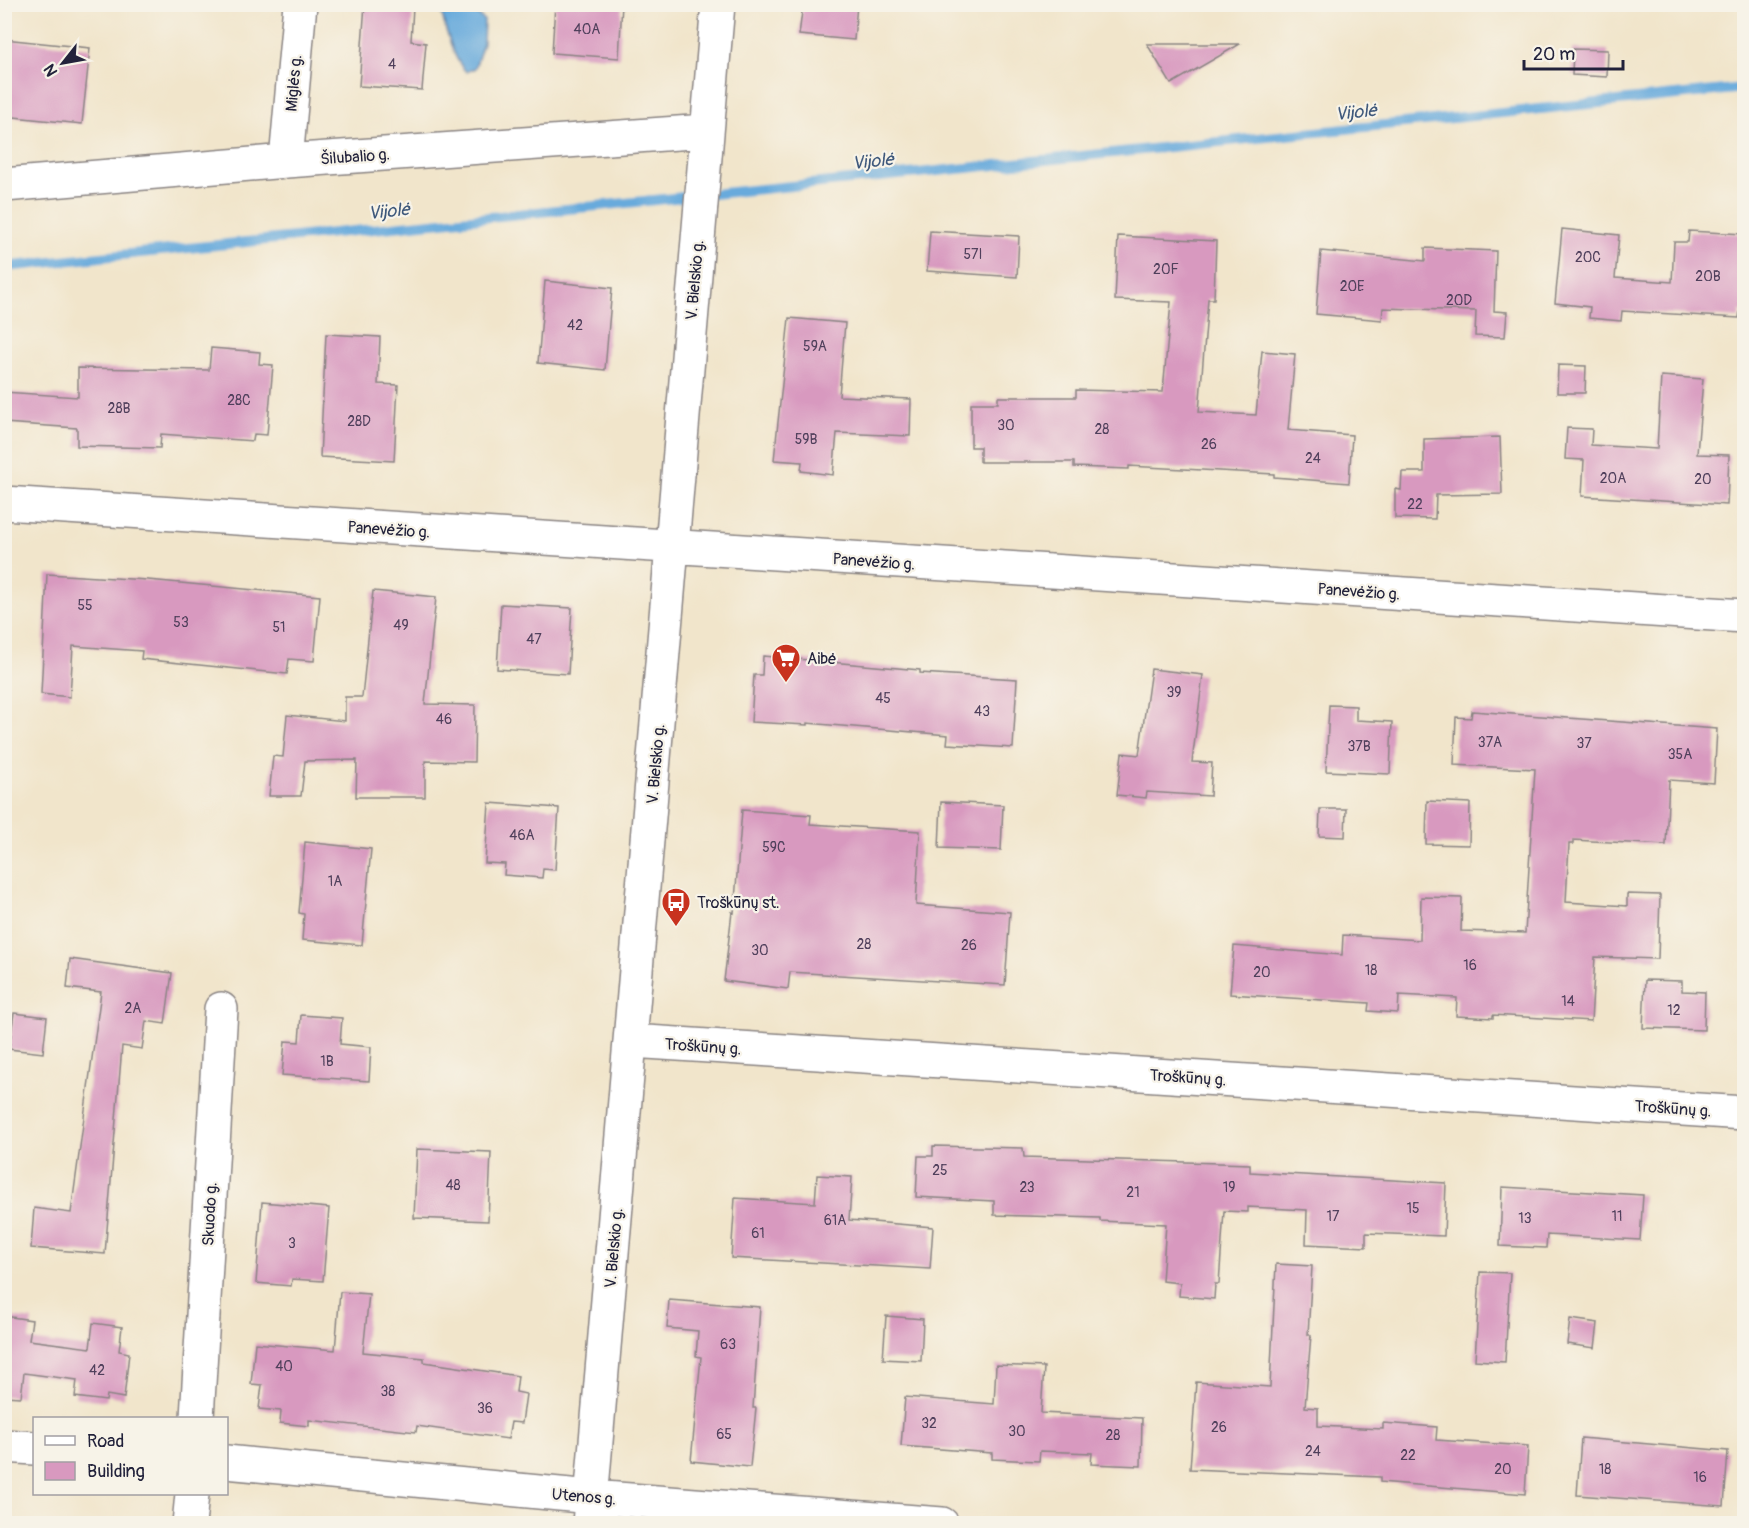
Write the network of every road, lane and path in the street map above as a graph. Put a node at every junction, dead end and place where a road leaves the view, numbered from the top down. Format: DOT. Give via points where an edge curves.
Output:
graph roads {
  1 [pos="300,4"];
  2 [pos="718,4"];
  3 [pos="706,131"];
  4 [pos="286,161"];
  5 [pos="4,185"];
  6 [pos="4,503"];
  7 [pos="673,548"];
  8 [pos="1744,616"];
  9 [pos="221,1009"];
  10 [pos="631,1041"];
  11 [pos="1744,1113"];
  12 [pos="197,1417"];
  13 [pos="4,1446"];
  14 [pos="33,1448"];
  15 [pos="228,1462"];
  16 [pos="192,1495"];
  17 [pos="590,1510"];
  18 [pos="189,1524"];
  19 [pos="942,1524"];
  1 -- 4 [label="street, Miglės g."];
  2 -- 3 [label="street, V. Bielskio g."];
  3 -- 4 [label="street, Šilubalio g."];
  3 -- 7 [label="street, V. Bielskio g."];
  4 -- 5 [label="street, Šilubalio g."];
  6 -- 7 [label="street, Panevėžio g."];
  7 -- 8 [label="street, Panevėžio g."];
  7 -- 10 [label="street, V. Bielskio g."];
  9 -- 12 [label="street, Skuodo g."];
  10 -- 11 [label="street, Troškūnų g."];
  10 -- 17 [label="street, V. Bielskio g."];
  13 -- 14 [label="street"];
  15 -- 17 [label="street, Utenos g."];
  16 -- 18 [label="street"];
  17 -- 19 [label="street, Utenos g."];
}
